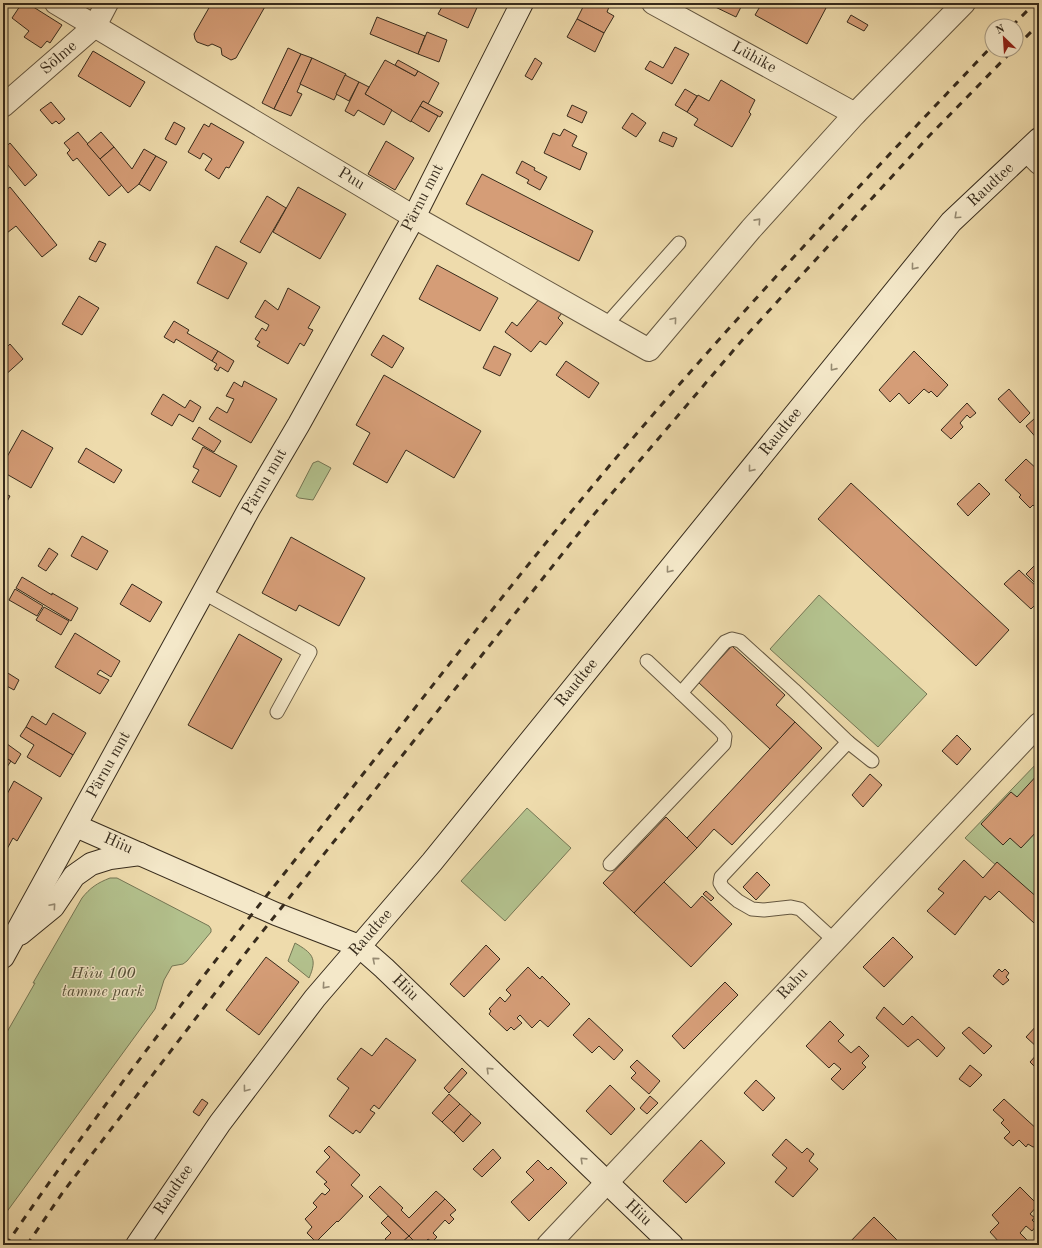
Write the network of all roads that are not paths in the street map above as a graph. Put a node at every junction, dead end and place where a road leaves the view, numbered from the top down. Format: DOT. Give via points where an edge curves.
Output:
graph roads {
  1 [pos="56,3"];
  2 [pos="107,3"];
  3 [pos="522,3"];
  4 [pos="653,3"];
  5 [pos="964,3"];
  6 [pos="95,26"];
  7 [pos="3,106"];
  8 [pos="854,114"];
  9 [pos="1035,151"];
  10 [pos="414,217"];
  11 [pos="679,242"];
  12 [pos="606,325"];
  13 [pos="204,593"];
  14 [pos="647,661"];
  15 [pos="681,693"];
  16 [pos="277,712"];
  17 [pos="1039,724"];
  18 [pos="848,742"];
  19 [pos="872,761"];
  20 [pos="76,826"];
  21 [pos="140,854"];
  22 [pos="610,864"];
  23 [pos="834,940"];
  24 [pos="359,946"];
  25 [pos="8,948"];
  26 [pos="606,1183"];
  27 [pos="137,1245"];
  28 [pos="548,1245"];
  29 [pos="672,1245"];
  1 -- 6 [label="street, Puu"];
  2 -- 6 [label="street, Sõlme"];
  3 -- 10 [label="street, Pärnu mnt"];
  4 -- 8 [label="street, Lühike"];
  5 -- 8 [label="street"];
  6 -- 7 [label="street, Sõlme"];
  6 -- 10 [label="street, Puu"];
  12 -- 8 [label="street, Puu, one-way" via="649,350"];
  9 -- 24 [label="street, Raudtee, one-way" via="951,222 432,862"];
  10 -- 12 [label="street, Puu"];
  10 -- 13 [label="street, Pärnu mnt"];
  11 -- 12 [label="lane"];
  13 -- 16 [label="lane" via="310,652"];
  13 -- 20 [label="street, Pärnu mnt"];
  14 -- 15 [label="lane"];
  15 -- 18 [label="lane" via="725,642 732,639 740,641"];
  15 -- 22 [label="lane" via="720,730 725,736 724,744"];
  17 -- 23 [label="street, Rahu"];
  18 -- 19 [label="lane"];
  18 -- 23 [label="lane" via="721,877 720,883 738,901 752,909 800,909"];
  20 -- 21 [label="street, Hiiu"];
  20 -- 25 [label="street, Pärnu mnt"];
  21 -- 24 [label="street, Hiiu" via="276,914"];
  25 -- 21 [label="street, one-way" via="53,907 74,876 91,864 110,858"];
  23 -- 26 [label="street, Rahu"];
  26 -- 24 [label="street, Hiiu, one-way"];
  24 -- 27 [label="street, Raudtee, one-way" via="315,998 220,1123"];
  26 -- 28 [label="street, Rahu"];
  26 -- 29 [label="street, Hiiu"];
}
